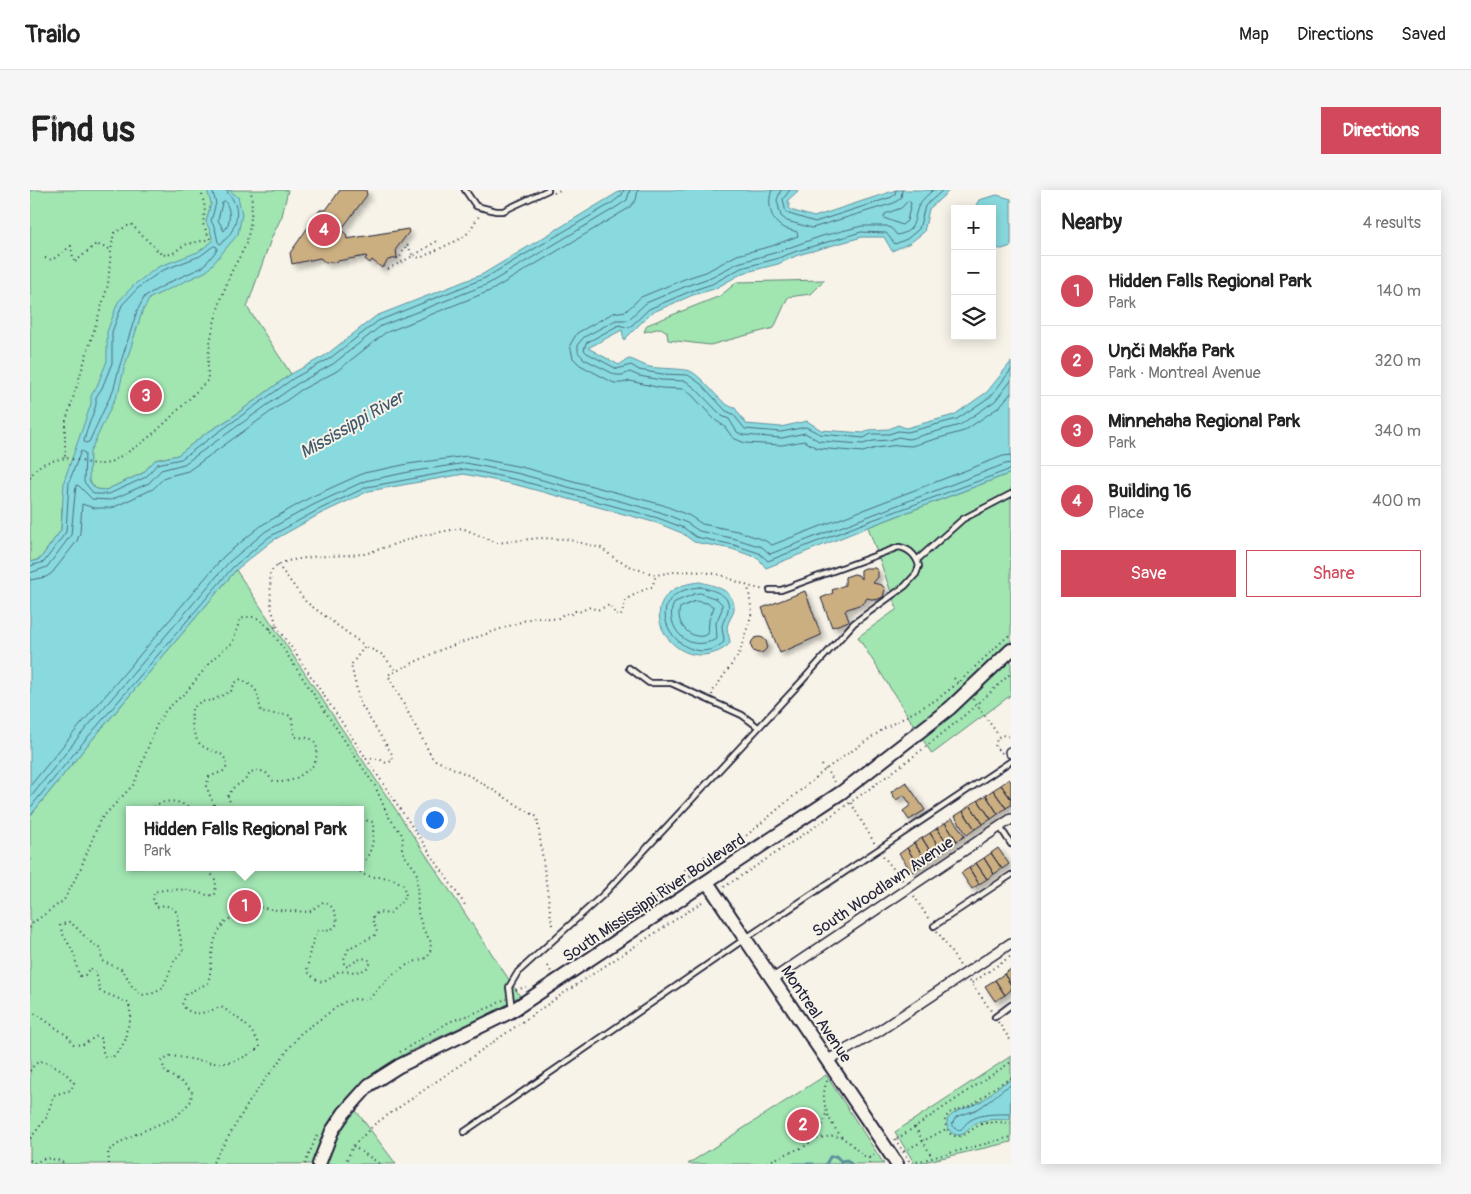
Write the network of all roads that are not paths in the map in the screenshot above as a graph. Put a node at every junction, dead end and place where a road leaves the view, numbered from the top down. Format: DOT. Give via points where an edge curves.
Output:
graph roads {
  1 [pos="465,190"];
  2 [pos="548,190"];
  3 [pos="1011,494"];
  4 [pos="917,560"];
  5 [pos="770,590"];
  6 [pos="1011,650"];
  7 [pos="630,668"];
  8 [pos="758,727"];
  9 [pos="1011,760"];
  10 [pos="1011,820"];
  11 [pos="1000,827"];
  12 [pos="1011,844"];
  13 [pos="1011,875"];
  14 [pos="707,882"];
  15 [pos="934,926"];
  16 [pos="746,938"];
  17 [pos="1011,943"];
  18 [pos="773,979"];
  19 [pos="1011,1005"];
  20 [pos="512,1010"];
  21 [pos="995,1017"];
  22 [pos="828,1060"];
  23 [pos="464,1132"];
  24 [pos="319,1164"];
  25 [pos="897,1164"];
  1 -- 2 [label="lane" via="476,206 496,211"];
  3 -- 4 [label="lane" via="963,519"];
  4 -- 5 [label="lane" via="913,552 892,549 781,590"];
  4 -- 8 [label="lane" via="916,574 854,623"];
  6 -- 14 [label="street, South Mississippi River Boulevard" via="950,708 888,757 842,792"];
  7 -- 8 [label="lane" via="649,683 671,683 742,715"];
  8 -- 20 [label="lane" via="604,894 518,972 509,988"];
  9 -- 16 [label="lane"];
  10 -- 11 [label="street, South Woodlawn Avenue"];
  11 -- 12 [label="lane"];
  11 -- 18 [label="street, South Woodlawn Avenue"];
  13 -- 15 [label="lane"];
  14 -- 16 [label="street, Montreal Avenue"];
  14 -- 20 [label="street, South Mississippi River Boulevard"];
  16 -- 18 [label="street, Montreal Avenue"];
  16 -- 23 [label="lane"];
  17 -- 22 [label="street" via="879,1031"];
  18 -- 22 [label="street, Montreal Avenue"];
  19 -- 21 [label="lane"];
  20 -- 24 [label="street, South Mississippi River Boulevard" via="406,1062 369,1086 332,1131"];
  22 -- 25 [label="street, Montreal Avenue"];
}
